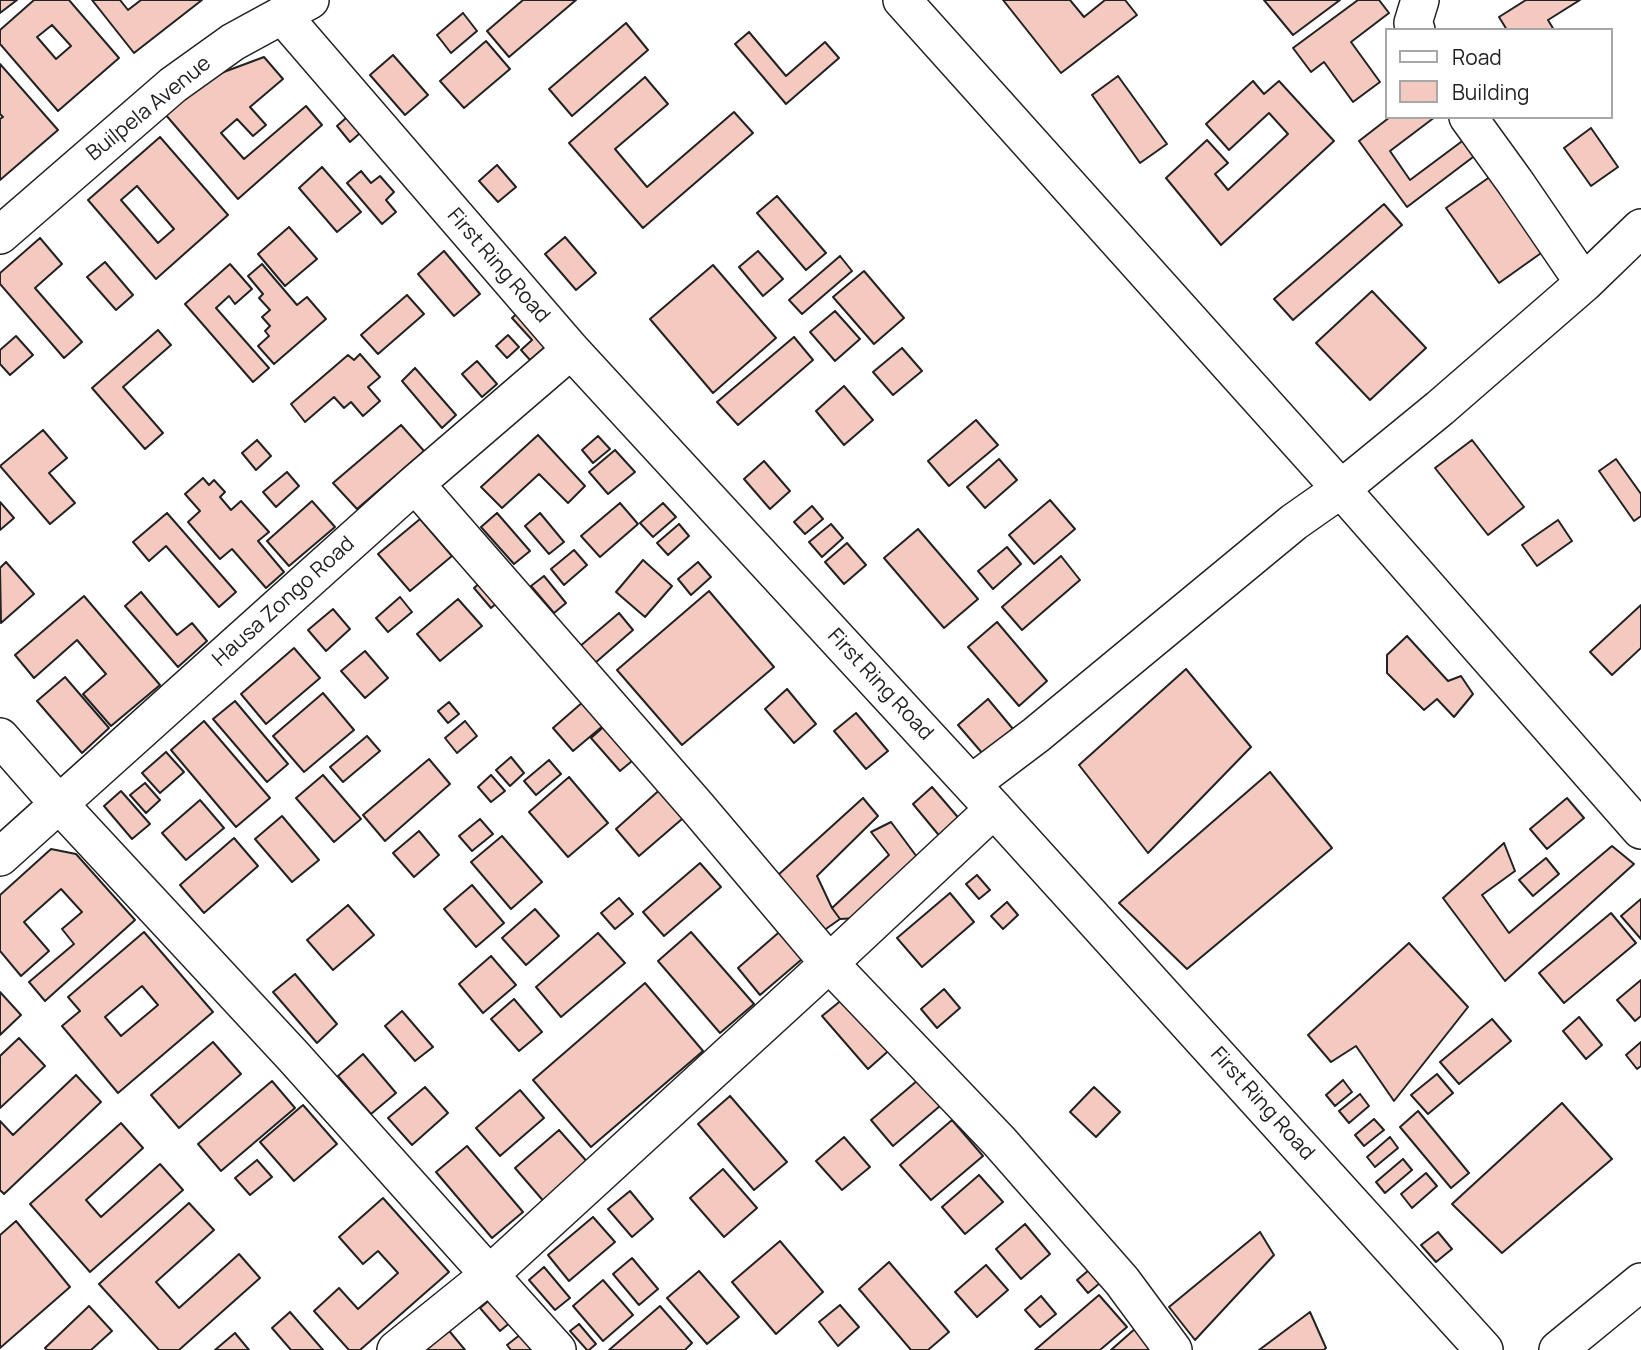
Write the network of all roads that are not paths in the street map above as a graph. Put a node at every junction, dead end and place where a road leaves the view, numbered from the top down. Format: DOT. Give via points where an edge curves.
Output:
graph roads {
  1 [pos="902,0"];
  2 [pos="1420,0"];
  3 [pos="296,7"];
  4 [pos="1415,28"];
  5 [pos="1469,119"];
  6 [pos="1641,228"];
  7 [pos="0,235"];
  8 [pos="1584,283"];
  9 [pos="571,350"];
  10 [pos="415,484"];
  11 [pos="1341,489"];
  12 [pos="0,737"];
  13 [pos="983,797"];
  14 [pos="59,804"];
  15 [pos="1641,830"];
  16 [pos="0,857"];
  17 [pos="830,963"];
  18 [pos="489,1275"];
  19 [pos="1641,1282"];
  20 [pos="396,1350"];
  21 [pos="557,1350"];
  22 [pos="1173,1350"];
  23 [pos="1484,1350"];
  24 [pos="1558,1350"];
  1 -- 11 [label="street"];
  2 -- 4 [label="street"];
  3 -- 7 [label="street, Builpela Avenue" via="233,42 173,85"];
  3 -- 9 [label="street, First Ring Road"];
  5 -- 8 [label="street"];
  6 -- 8 [label="street"];
  8 -- 11 [label="street"];
  9 -- 10 [label="street, Hausa Zongo Road"];
  9 -- 13 [label="street, First Ring Road"];
  10 -- 14 [label="street, Hausa Zongo Road"];
  10 -- 17 [label="street"];
  11 -- 13 [label="street" via="1294,522 1036,735"];
  11 -- 15 [label="street"];
  12 -- 14 [label="street"];
  13 -- 17 [label="street"];
  13 -- 23 [label="street, First Ring Road"];
  14 -- 16 [label="street, Hausa Zongo Road"];
  14 -- 18 [label="street"];
  17 -- 18 [label="street"];
  17 -- 22 [label="street" via="999,1141 1122,1282"];
  18 -- 20 [label="street"];
  18 -- 21 [label="street"];
  19 -- 24 [label="street"];
}
